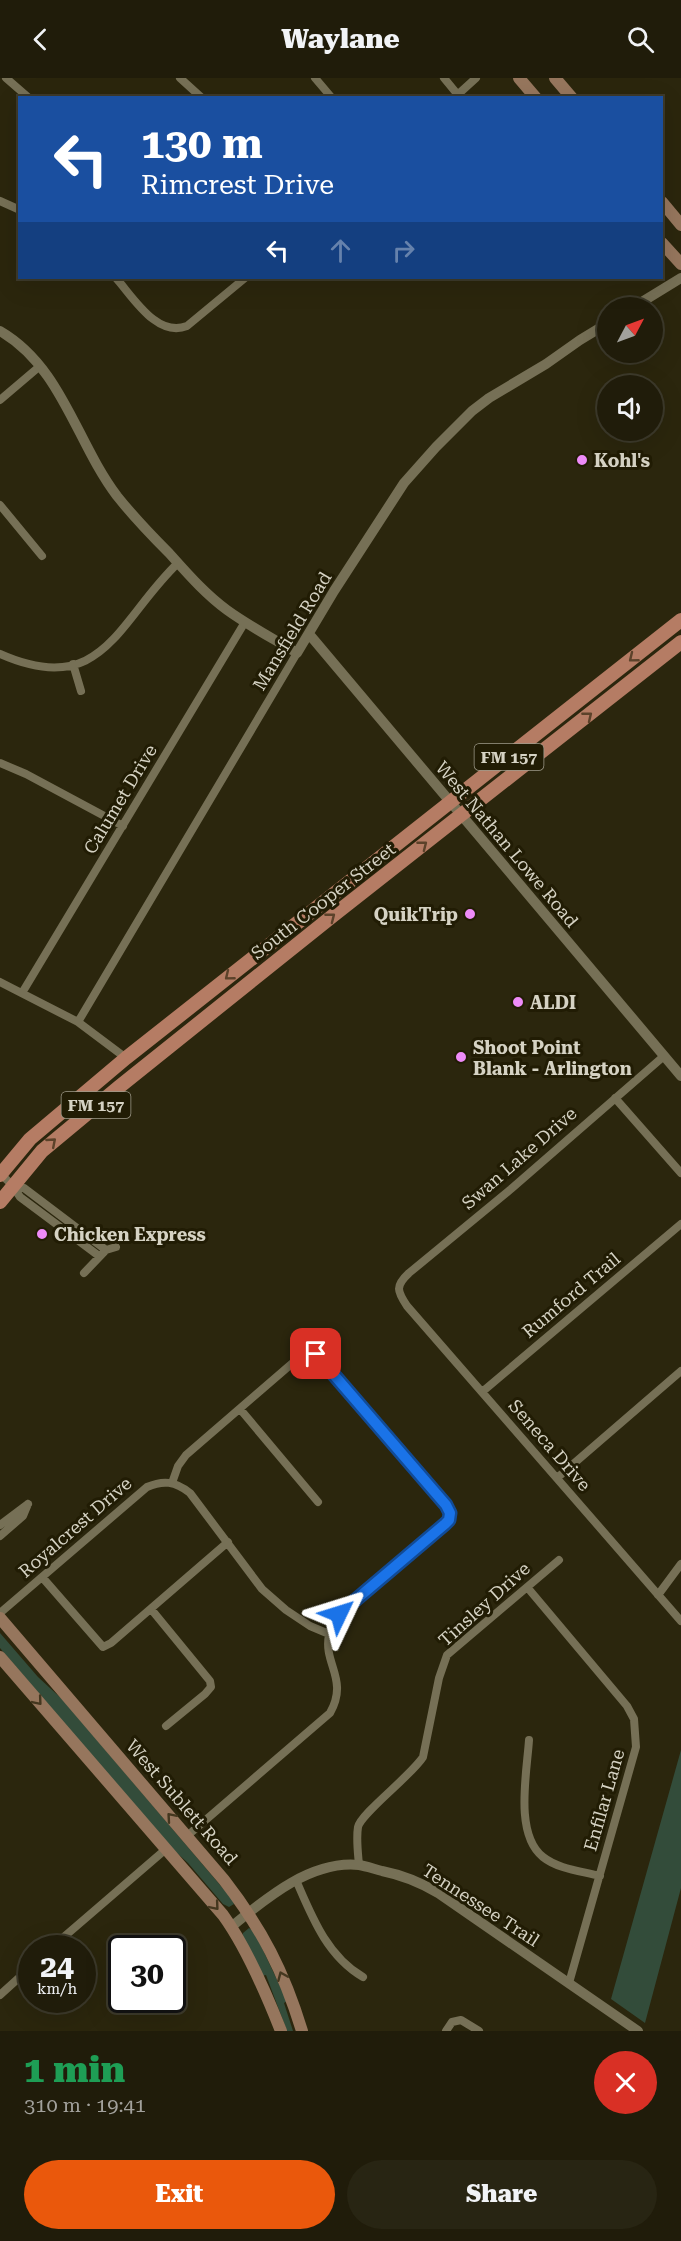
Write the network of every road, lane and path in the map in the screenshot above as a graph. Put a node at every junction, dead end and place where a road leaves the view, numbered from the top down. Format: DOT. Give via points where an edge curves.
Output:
graph roads {
  1 [pos="6,78"];
  2 [pos="180,78"];
  3 [pos="315,78"];
  4 [pos="444,78"];
  5 [pos="476,78"];
  6 [pos="519,78"];
  7 [pos="555,78"];
  8 [pos="27,96"];
  9 [pos="200,96"];
  10 [pos="330,96"];
  11 [pos="456,96"];
  12 [pos="534,96"];
  13 [pos="570,96"];
  14 [pos="0,201"];
  15 [pos="663,203"];
  16 [pos="18,209"];
  17 [pos="681,225"];
  18 [pos="663,244"];
  19 [pos="681,264"];
  20 [pos="681,278"];
  21 [pos="117,279"];
  22 [pos="242,279"];
  23 [pos="650,297"];
  24 [pos="597,330"];
  25 [pos="0,331"];
  26 [pos="40,366"];
  27 [pos="0,400"];
  28 [pos="0,505"];
  29 [pos="42,556"];
  30 [pos="177,563"];
  31 [pos="681,620"];
  32 [pos="245,622"];
  33 [pos="309,634"];
  34 [pos="681,642"];
  35 [pos="297,653"];
  36 [pos="0,654"];
  37 [pos="73,664"];
  38 [pos="81,691"];
  39 [pos="0,763"];
  40 [pos="451,802"];
  41 [pos="462,815"];
  42 [pos="123,826"];
  43 [pos="275,940"];
  44 [pos="285,953"];
  45 [pos="0,982"];
  46 [pos="22,993"];
  47 [pos="78,1022"];
  48 [pos="664,1056"];
  49 [pos="126,1058"];
  50 [pos="681,1076"];
  51 [pos="615,1098"];
  52 [pos="681,1173"];
  53 [pos="0,1175"];
  54 [pos="13,1186"];
  55 [pos="0,1202"];
  56 [pos="681,1224"];
  57 [pos="116,1247"];
  58 [pos="106,1250"];
  59 [pos="99,1256"];
  60 [pos="84,1273"];
  61 [pos="398,1288"];
  62 [pos="681,1371"];
  63 [pos="482,1392"];
  64 [pos="240,1409"];
  65 [pos="557,1478"];
  66 [pos="172,1482"];
  67 [pos="318,1502"];
  68 [pos="0,1525"];
  69 [pos="0,1536"];
  70 [pos="228,1542"];
  71 [pos="559,1560"];
  72 [pos="681,1564"];
  73 [pos="42,1577"];
  74 [pos="527,1587"];
  75 [pos="658,1595"];
  76 [pos="151,1609"];
  77 [pos="0,1613"];
  78 [pos="0,1618"];
  79 [pos="681,1621"];
  80 [pos="329,1634"];
  81 [pos="0,1657"];
  82 [pos="166,1726"];
  83 [pos="529,1740"];
  84 [pos="187,1836"];
  85 [pos="165,1849"];
  86 [pos="359,1866"];
  87 [pos="600,1876"];
  88 [pos="296,1880"];
  89 [pos="249,1912"];
  90 [pos="231,1927"];
  91 [pos="66,1935"];
  92 [pos="363,1977"];
  93 [pos="18,1979"];
  94 [pos="569,1983"];
  95 [pos="0,1995"];
  96 [pos="281,2031"];
  97 [pos="302,2031"];
  98 [pos="446,2031"];
  99 [pos="479,2031"];
  100 [pos="638,2031"];
  1 -- 8 [label="street"];
  2 -- 9 [label="street"];
  3 -- 10 [label="street"];
  4 -- 11 [label="street"];
  5 -- 11 [label="street"];
  6 -- 12 [label="main road"];
  7 -- 13 [label="main road"];
  14 -- 16 [label="street"];
  15 -- 17 [label="main road"];
  18 -- 19 [label="main road"];
  20 -- 23 [label="street"];
  21 -- 22 [label="street" via="152,319 171,329 187,326"];
  24 -- 33 [label="street, Mansfield Road" via="501,389 436,447 404,483"];
  25 -- 26 [label="street"];
  26 -- 27 [label="street"];
  26 -- 30 [label="street" via="117,496"];
  28 -- 29 [label="street"];
  30 -- 32 [label="street" via="205,592"];
  30 -- 37 [label="street" via="158,581 112,642 98,654"];
  31 -- 40 [label="main road, South Cooper Street / FM 157, one-way"];
  32 -- 35 [label="street"];
  32 -- 42 [label="street, Calumet Drive"];
  33 -- 35 [label="street, Mansfield Road"];
  33 -- 40 [label="street, West Nathan Lowe Road"];
  41 -- 34 [label="main road, South Cooper Street / FM 157, one-way"];
  35 -- 47 [label="street, Mansfield Road"];
  36 -- 37 [label="street" via="32,666 54,668"];
  37 -- 38 [label="street"];
  39 -- 42 [label="street"];
  40 -- 41 [label="street, West Nathan Lowe Road"];
  40 -- 43 [label="main road, South Cooper Street / FM 157"];
  44 -- 41 [label="main road, South Cooper Street / FM 157, one-way"];
  41 -- 48 [label="street, West Nathan Lowe Road"];
  42 -- 46 [label="street, Calumet Drive"];
  43 -- 44 [label="main road"];
  43 -- 49 [label="main road, South Cooper Street / FM 157, one-way"];
  54 -- 44 [label="main road, South Cooper Street / FM 157, one-way" via="42,1151"];
  45 -- 46 [label="street"];
  46 -- 47 [label="street"];
  47 -- 49 [label="street"];
  48 -- 50 [label="street, West Nathan Lowe Road"];
  48 -- 51 [label="street, Swan Lake Drive"];
  49 -- 53 [label="main road, South Cooper Street / FM 157" via="30,1139"];
  51 -- 52 [label="street"];
  51 -- 61 [label="street, Swan Lake Drive" via="409,1273"];
  53 -- 54 [label="street"];
  54 -- 55 [label="main road, South Cooper Street / FM 157"];
  54 -- 58 [label="street" via="24,1188"];
  54 -- 59 [label="street" via="20,1197"];
  56 -- 63 [label="street, Rumford Trail"];
  57 -- 58 [label="street"];
  58 -- 59 [label="street"];
  59 -- 60 [label="street"];
  61 -- 63 [label="street, Seneca Drive" via="407,1306"];
  62 -- 65 [label="street"];
  63 -- 65 [label="street, Seneca Drive"];
  64 -- 66 [label="street" via="186,1455"];
  64 -- 67 [label="street"];
  64 -- 80 [label="street" via="303,1354 312,1351 450,1513 445,1524 339,1614"];
  65 -- 75 [label="street, Seneca Drive"];
  66 -- 70 [label="street" via="190,1493"];
  66 -- 73 [label="street, Royalcrest Drive" via="147,1487"];
  68 -- 69 [label="street" via="28,1504 23,1516"];
  70 -- 76 [label="street"];
  70 -- 80 [label="street" via="256,1582 279,1605"];
  71 -- 74 [label="street, Tinsley Drive"];
  72 -- 75 [label="street"];
  73 -- 76 [label="street" via="103,1647"];
  73 -- 77 [label="street, Royalcrest Drive"];
  74 -- 86 [label="street, Tinsley Drive" via="447,1655 423,1757 362,1818 357,1831"];
  74 -- 87 [label="street, Enfilar Lane" via="634,1719 636,1747"];
  75 -- 79 [label="street, Seneca Drive"];
  76 -- 82 [label="street" via="211,1687"];
  84 -- 78 [label="main road, West Sublett Road, one-way"];
  80 -- 84 [label="street" via="329,1653 338,1686 330,1713"];
  81 -- 85 [label="main road, one-way"];
  83 -- 87 [label="street" via="524,1815 531,1841 544,1858"];
  84 -- 89 [label="main road, West Sublett Road"];
  85 -- 90 [label="main road, one-way"];
  85 -- 91 [label="street"];
  86 -- 88 [label="street, Tennessee Trail" via="323,1870"];
  86 -- 94 [label="street, Tennessee Trail" via="422,1883"];
  87 -- 94 [label="street, Enfilar Lane"];
  88 -- 89 [label="street, Tennessee Trail"];
  88 -- 92 [label="street" via="322,1937 351,1970"];
  89 -- 90 [label="street, Tennessee Trail"];
  97 -- 89 [label="main road, West Sublett Road, one-way" via="272,1951"];
  90 -- 96 [label="main road"];
  93 -- 95 [label="street"];
  94 -- 100 [label="street, Tennessee Trail"];
  98 -- 99 [label="street" via="452,2022 460,2020"];
}
